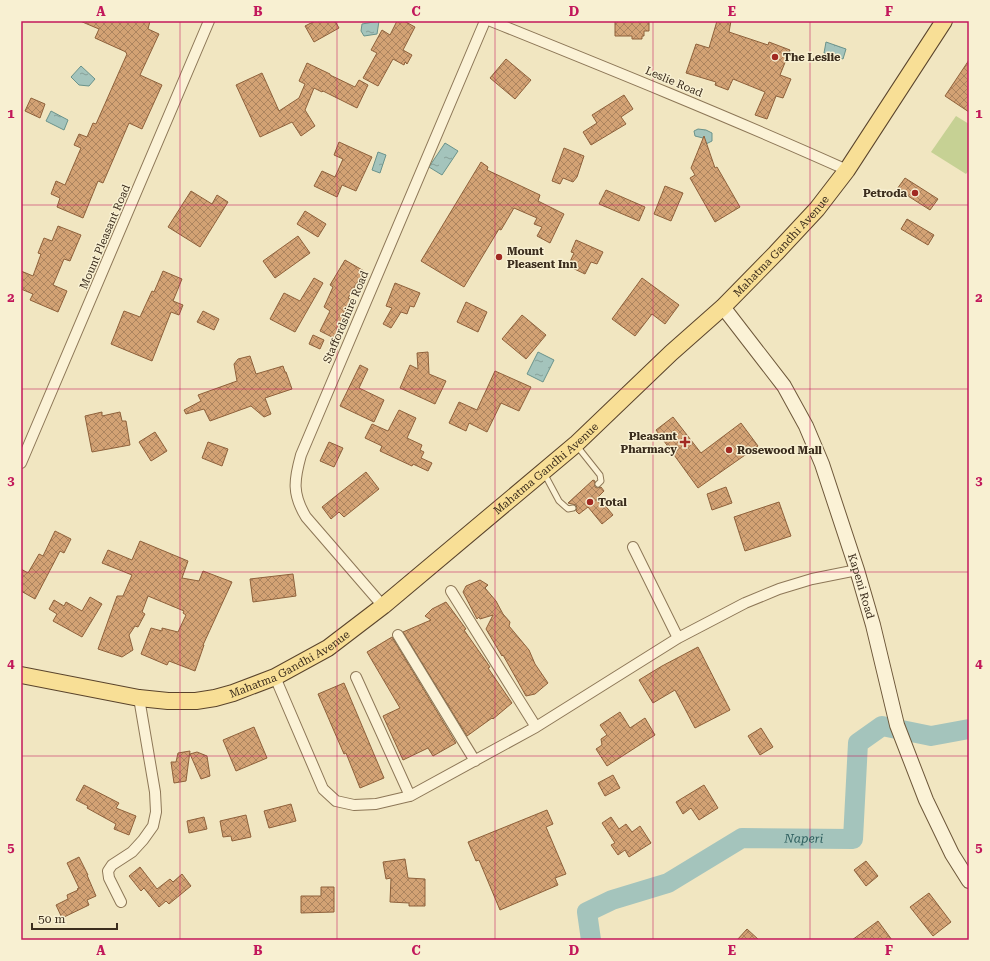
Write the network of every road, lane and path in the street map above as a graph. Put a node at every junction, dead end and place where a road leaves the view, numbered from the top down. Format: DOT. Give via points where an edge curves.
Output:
graph roads {
  1 [pos="209,21"];
  2 [pos="485,21"];
  3 [pos="490,21"];
  4 [pos="944,21"];
  5 [pos="847,170"];
  6 [pos="723,307"];
  7 [pos="576,444"];
  8 [pos="21,463"];
  9 [pos="543,472"];
  10 [pos="598,484"];
  11 [pos="573,508"];
  12 [pos="632,547"];
  13 [pos="857,570"];
  14 [pos="451,591"];
  15 [pos="383,606"];
  16 [pos="398,635"];
  17 [pos="678,638"];
  18 [pos="21,675"];
  19 [pos="275,677"];
  20 [pos="356,677"];
  21 [pos="139,698"];
  22 [pos="536,727"];
  23 [pos="475,761"];
  24 [pos="410,796"];
  25 [pos="969,881"];
  26 [pos="121,902"];
  1 -- 8 [label="street, Mount Pleasant Road"];
  2 -- 15 [label="street, Staffordshire Road" via="308,440 296,474 298,504 306,517"];
  3 -- 5 [label="street, Leslie Road" via="650,85"];
  4 -- 5 [label="main road, Mahatma Gandhi Avenue"];
  5 -- 6 [label="main road, Mahatma Gandhi Avenue" via="817,209"];
  6 -- 7 [label="main road, Mahatma Gandhi Avenue"];
  6 -- 13 [label="main road, Kapeni Road" via="784,386 806,426 822,464"];
  7 -- 9 [label="main road, Mahatma Gandhi Avenue"];
  7 -- 10 [label="lane" via="600,475 601,481"];
  9 -- 11 [label="lane" via="559,501 568,509"];
  9 -- 15 [label="main road, Mahatma Gandhi Avenue"];
  12 -- 17 [label="street"];
  13 -- 17 [label="street" via="812,579 745,602"];
  13 -- 25 [label="main road, Kapeni Road" via="897,725 926,800 952,854"];
  14 -- 22 [label="street"];
  15 -- 19 [label="main road, Mahatma Gandhi Avenue" via="328,648"];
  16 -- 23 [label="street"];
  17 -- 22 [label="street"];
  18 -- 21 [label="main road, Mahatma Gandhi Avenue"];
  19 -- 21 [label="main road, Mahatma Gandhi Avenue" via="233,693 196,701"];
  19 -- 24 [label="street" via="323,789 336,801 354,805 376,804"];
  20 -- 24 [label="street"];
  21 -- 26 [label="street" via="156,812 153,826 143,840 108,871"];
  22 -- 23 [label="street"];
  23 -- 24 [label="street"];
}
